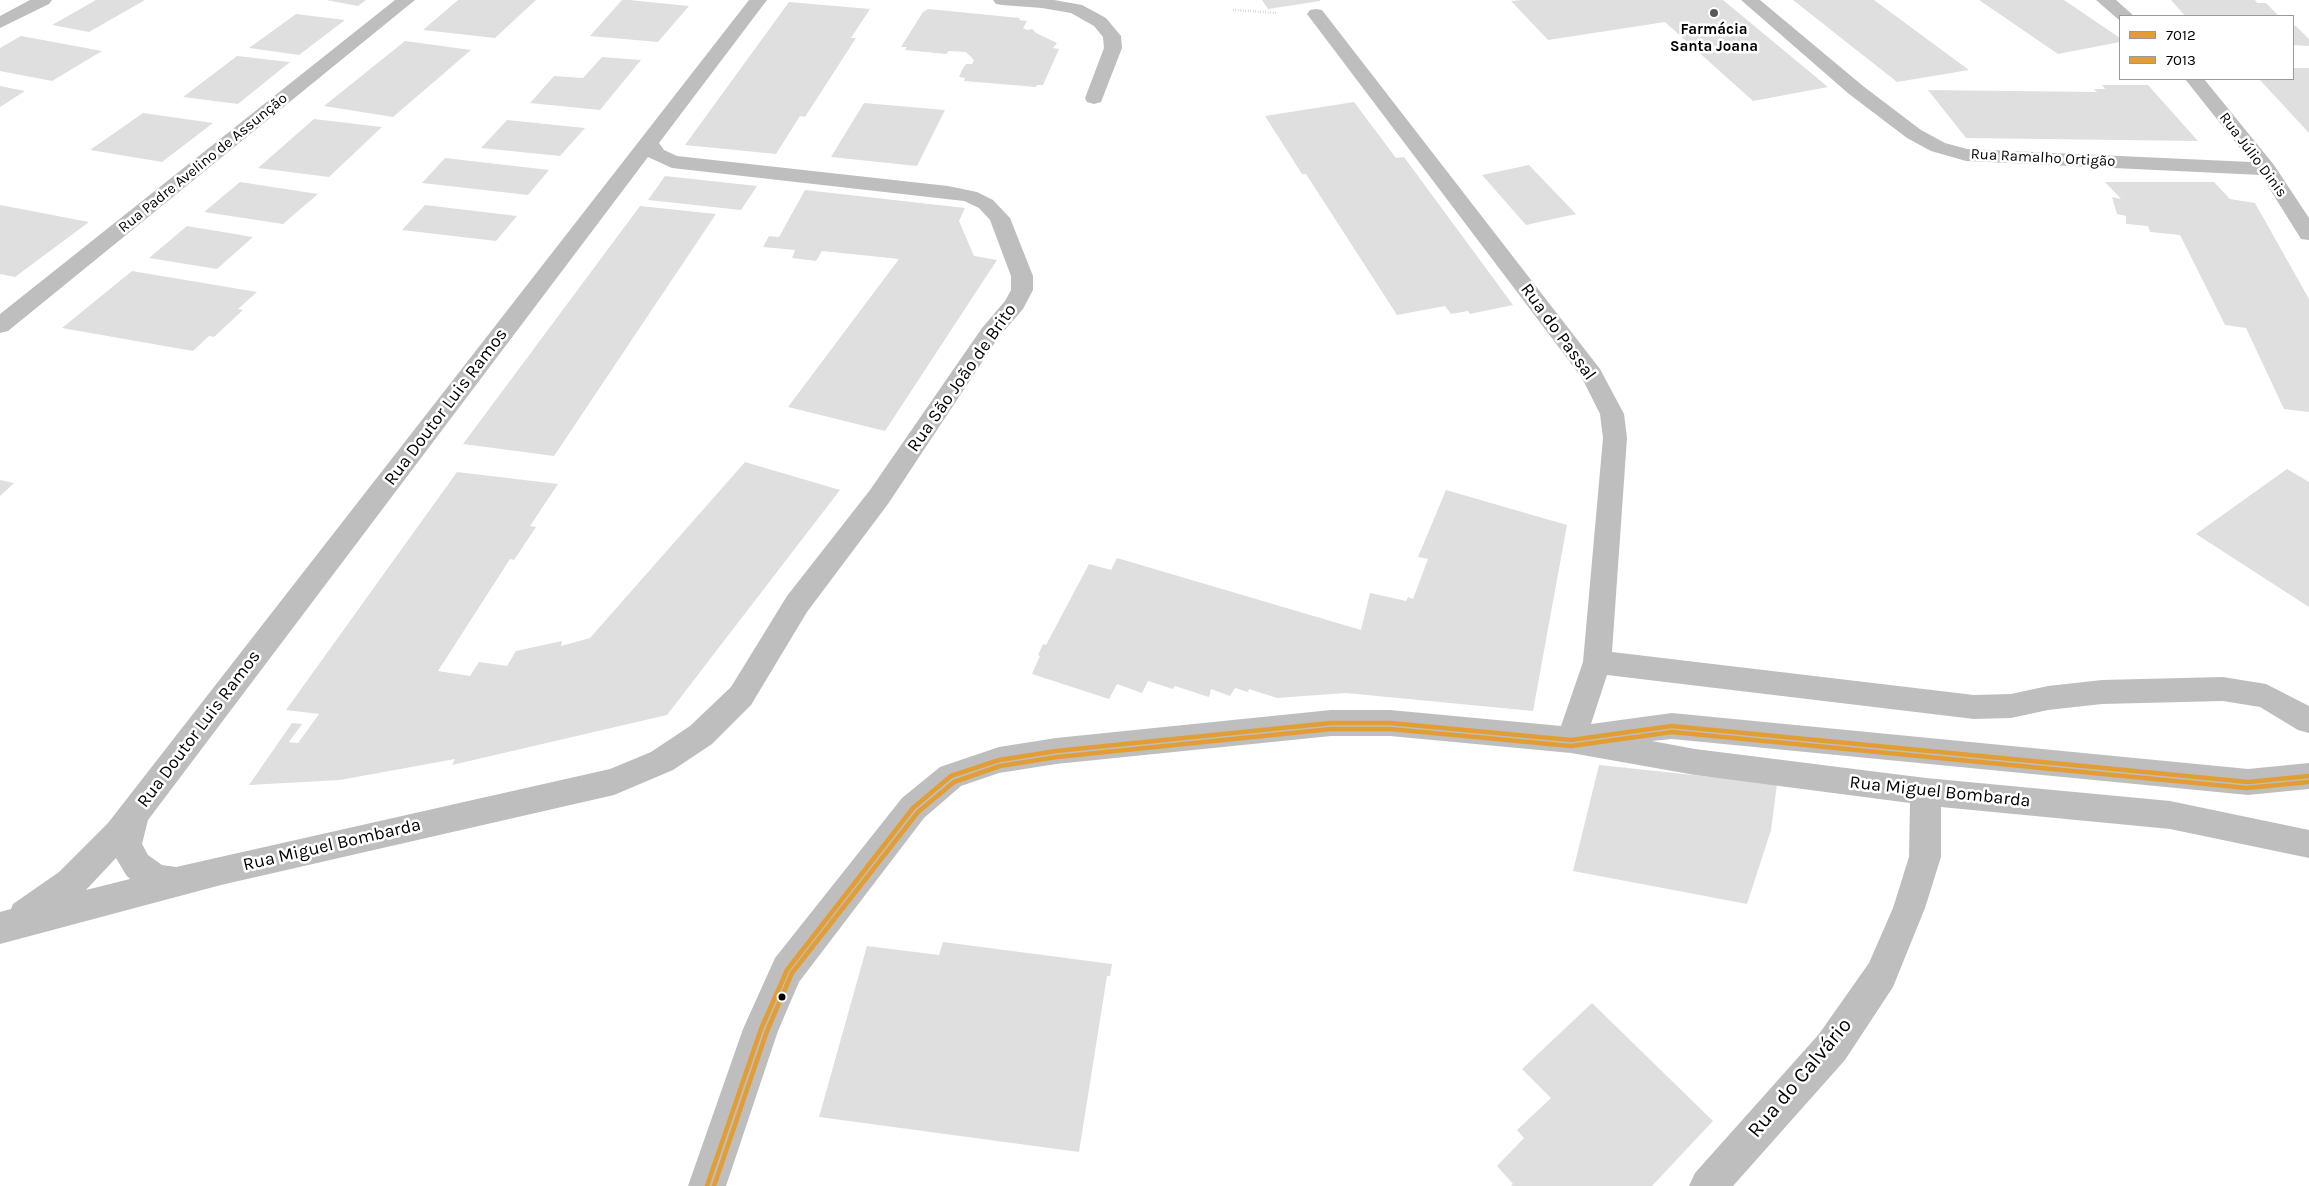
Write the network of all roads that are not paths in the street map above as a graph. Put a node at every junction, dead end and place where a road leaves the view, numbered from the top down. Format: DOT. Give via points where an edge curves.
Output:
graph roads {
  1 [pos="43,0"];
  2 [pos="406,0"];
  3 [pos="758,0"];
  4 [pos="1002,0"];
  5 [pos="1750,0"];
  6 [pos="2105,0"];
  7 [pos="1043,2"];
  8 [pos="1316,14"];
  9 [pos="2124,15"];
  10 [pos="0,23"];
  11 [pos="2195,80"];
  12 [pos="1094,98"];
  13 [pos="649,142"];
  14 [pos="672,162"];
  15 [pos="2267,169"];
  16 [pos="626,172"];
  17 [pos="2309,234"];
  18 [pos="0,326"];
  19 [pos="1597,662"];
  20 [pos="2309,721"];
  21 [pos="1572,740"];
  22 [pos="662,761"];
  23 [pos="2309,776"];
  24 [pos="1926,792"];
  25 [pos="133,815"];
  26 [pos="2309,844"];
  27 [pos="182,882"];
  28 [pos="4,927"];
  29 [pos="707,1186"];
  30 [pos="1708,1186"];
  1 -- 10 [label="street"];
  2 -- 18 [label="street, Rua Padre Avelino de Assunção"];
  3 -- 13 [label="street, Rua Doutor Luis Ramos"];
  4 -- 7 [label="street"];
  5 -- 15 [label="street, Rua Ramalho Ortigão" via="1863,96 1914,134 1938,147 1966,155"];
  6 -- 9 [label="street"];
  7 -- 12 [label="street" via="1076,9 1100,22 1112,36 1113,48"];
  8 -- 19 [label="street, Rua do Passal" via="1592,375 1612,414 1615,438"];
  11 -- 15 [label="street, Rua Júlio Dinis"];
  13 -- 14 [label="street, Rua São João de Brito" via="656,154"];
  13 -- 16 [label="street, Rua Doutor Luis Ramos"];
  14 -- 16 [label="street, Rua São João de Brito"];
  14 -- 22 [label="street, Rua São João de Brito" via="970,196 986,204 1000,218 1022,276 1022,290 879,498 797,604 741,696 701,736"];
  15 -- 17 [label="street, Rua Júlio Dinis"];
  16 -- 25 [label="street, Rua Doutor Luis Ramos"];
  19 -- 20 [label="street" via="1974,707 2011,706 2102,692 2223,690 2266,696"];
  19 -- 21 [label="street, Rua do Passal"];
  21 -- 23 [label="street, Rua Miguel Bombarda" via="1672,726 2248,782"];
  21 -- 24 [label="street, Rua Miguel Bombarda" via="1694,762"];
  21 -- 29 [label="street, Rua Miguel Bombarda" via="1390,723 1331,724 1056,751 1000,760 951,776 913,808 787,970 760,1028"];
  22 -- 27 [label="street, Rua Miguel Bombarda" via="614,782 222,870"];
  24 -- 26 [label="street, Rua Miguel Bombarda" via="2170,815"];
  24 -- 30 [label="street, Rua do Calvário" via="1925,857 1909,908 1881,975 1832,1047"];
  25 -- 27 [label="street, Rua Doutor Luis Ramos" via="126,845 137,865 155,879"];
  25 -- 28 [label="street, Rua Doutor Luis Ramos" via="120,833 71,883"];
  27 -- 28 [label="street, Rua Miguel Bombarda"];
}
